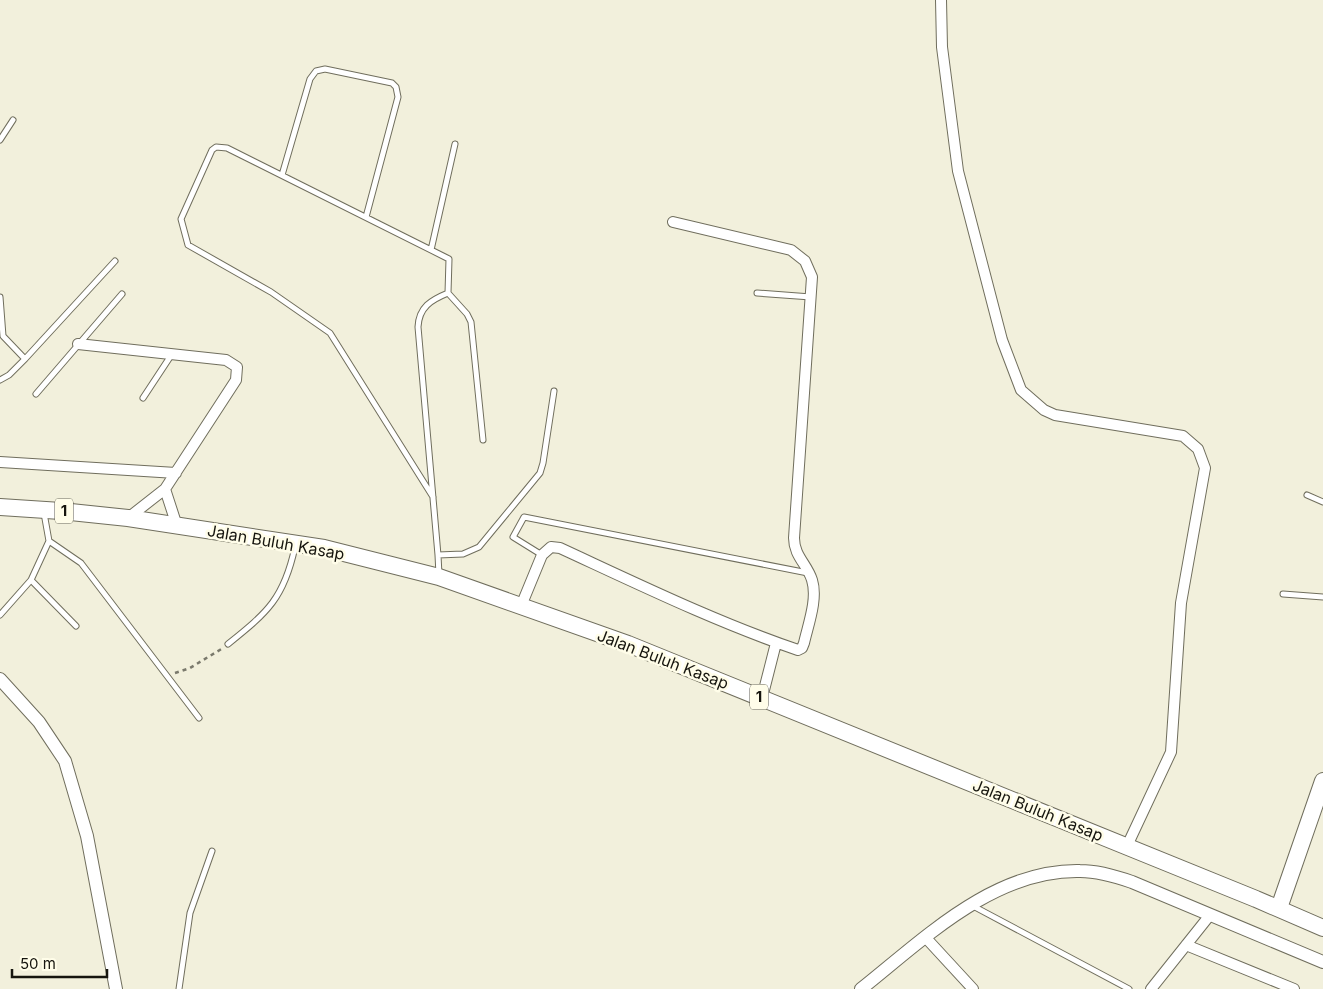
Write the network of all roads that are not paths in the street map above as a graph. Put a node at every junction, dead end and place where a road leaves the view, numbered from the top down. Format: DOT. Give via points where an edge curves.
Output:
graph roads {
  1 [pos="941,0"];
  2 [pos="13,120"];
  3 [pos="0,140"];
  4 [pos="454,144"];
  5 [pos="282,175"];
  6 [pos="366,218"];
  7 [pos="673,222"];
  8 [pos="431,250"];
  9 [pos="116,261"];
  10 [pos="448,293"];
  11 [pos="757,293"];
  12 [pos="122,294"];
  13 [pos="0,296"];
  14 [pos="812,297"];
  15 [pos="78,344"];
  16 [pos="172,354"];
  17 [pos="25,359"];
  18 [pos="0,380"];
  19 [pos="554,391"];
  20 [pos="36,394"];
  21 [pos="143,398"];
  22 [pos="483,440"];
  23 [pos="0,462"];
  24 [pos="176,473"];
  25 [pos="165,489"];
  26 [pos="1307,495"];
  27 [pos="433,498"];
  28 [pos="1323,502"];
  29 [pos="0,508"];
  30 [pos="44,510"];
  31 [pos="128,518"];
  32 [pos="177,526"];
  33 [pos="49,541"];
  34 [pos="295,544"];
  35 [pos="542,554"];
  36 [pos="438,555"];
  37 [pos="809,573"];
  38 [pos="439,577"];
  39 [pos="31,580"];
  40 [pos="1283,594"];
  41 [pos="1323,597"];
  42 [pos="520,606"];
  43 [pos="0,615"];
  44 [pos="76,626"];
  45 [pos="776,643"];
  46 [pos="228,644"];
  47 [pos="0,679"];
  48 [pos="762,698"];
  49 [pos="199,718"];
  50 [pos="1323,781"];
  51 [pos="1127,846"];
  52 [pos="212,851"];
  53 [pos="971,905"];
  54 [pos="1279,908"];
  55 [pos="1210,914"];
  56 [pos="1323,928"];
  57 [pos="926,938"];
  58 [pos="1186,945"];
  59 [pos="1323,962"];
  60 [pos="116,989"];
  61 [pos="179,989"];
  62 [pos="861,989"];
  63 [pos="973,989"];
  64 [pos="1129,989"];
  65 [pos="1151,989"];
  66 [pos="1294,989"];
  1 -- 51 [label="street" via="942,46 958,171 1002,340 1018,387 1051,414 1173,434 1192,442 1203,458 1205,478 1181,603 1171,752"];
  2 -- 3 [label="lane"];
  4 -- 8 [label="lane"];
  5 -- 6 [label="lane"];
  5 -- 6 [label="lane" via="312,74 325,69 392,83 398,97"];
  5 -- 27 [label="lane" via="227,148 216,147 181,219 186,242 193,250 271,292 330,333"];
  6 -- 8 [label="lane"];
  7 -- 14 [label="street" via="791,250 809,269"];
  8 -- 10 [label="lane" via="449,259"];
  9 -- 17 [label="lane"];
  10 -- 22 [label="lane" via="471,322"];
  10 -- 27 [label="lane" via="424,307 419,319"];
  11 -- 14 [label="lane"];
  12 -- 15 [label="lane"];
  13 -- 17 [label="lane" via="3,336"];
  14 -- 37 [label="street" via="794,538 796,555"];
  15 -- 16 [label="street"];
  15 -- 20 [label="lane"];
  16 -- 21 [label="lane"];
  16 -- 24 [label="street" via="226,360 237,367 238,374"];
  17 -- 18 [label="lane"];
  19 -- 36 [label="lane" via="540,473 479,546 463,554"];
  23 -- 24 [label="street"];
  24 -- 25 [label="street"];
  25 -- 31 [label="street"];
  25 -- 32 [label="street"];
  26 -- 28 [label="lane"];
  27 -- 36 [label="lane"];
  29 -- 30 [label="main road, Jalan Buluh Kasap / 1"];
  30 -- 31 [label="main road, Jalan Buluh Kasap / 1"];
  30 -- 33 [label="lane"];
  31 -- 32 [label="main road, Jalan Buluh Kasap / 1"];
  32 -- 34 [label="main road, Jalan Buluh Kasap / 1"];
  33 -- 39 [label="lane"];
  33 -- 49 [label="lane" via="81,563"];
  34 -- 38 [label="main road, Jalan Buluh Kasap / 1" via="324,548"];
  34 -- 46 [label="lane" via="282,589 266,612"];
  35 -- 37 [label="lane" via="513,537 524,516"];
  35 -- 42 [label="street"];
  35 -- 45 [label="street" via="551,547 560,548 665,597"];
  36 -- 38 [label="lane"];
  37 -- 45 [label="street" via="814,593 802,648 798,650"];
  38 -- 42 [label="main road, Jalan Buluh Kasap / 1"];
  39 -- 43 [label="lane"];
  39 -- 44 [label="lane"];
  40 -- 41 [label="lane"];
  42 -- 48 [label="main road, Jalan Buluh Kasap / 1" via="628,644"];
  45 -- 48 [label="street"];
  47 -- 60 [label="street" via="39,722 64,761 87,836"];
  48 -- 51 [label="main road, Jalan Buluh Kasap / 1"];
  50 -- 54 [label="main road"];
  51 -- 54 [label="main road, Jalan Buluh Kasap / 1"];
  52 -- 61 [label="lane" via="190,913"];
  53 -- 55 [label="street" via="990,893 1031,878 1080,870 1132,882"];
  53 -- 57 [label="street"];
  53 -- 64 [label="lane"];
  54 -- 56 [label="main road, Jalan Buluh Kasap / 1"];
  55 -- 58 [label="street"];
  55 -- 59 [label="street"];
  57 -- 62 [label="street"];
  57 -- 63 [label="street"];
  58 -- 65 [label="street"];
  58 -- 66 [label="street"];
}
